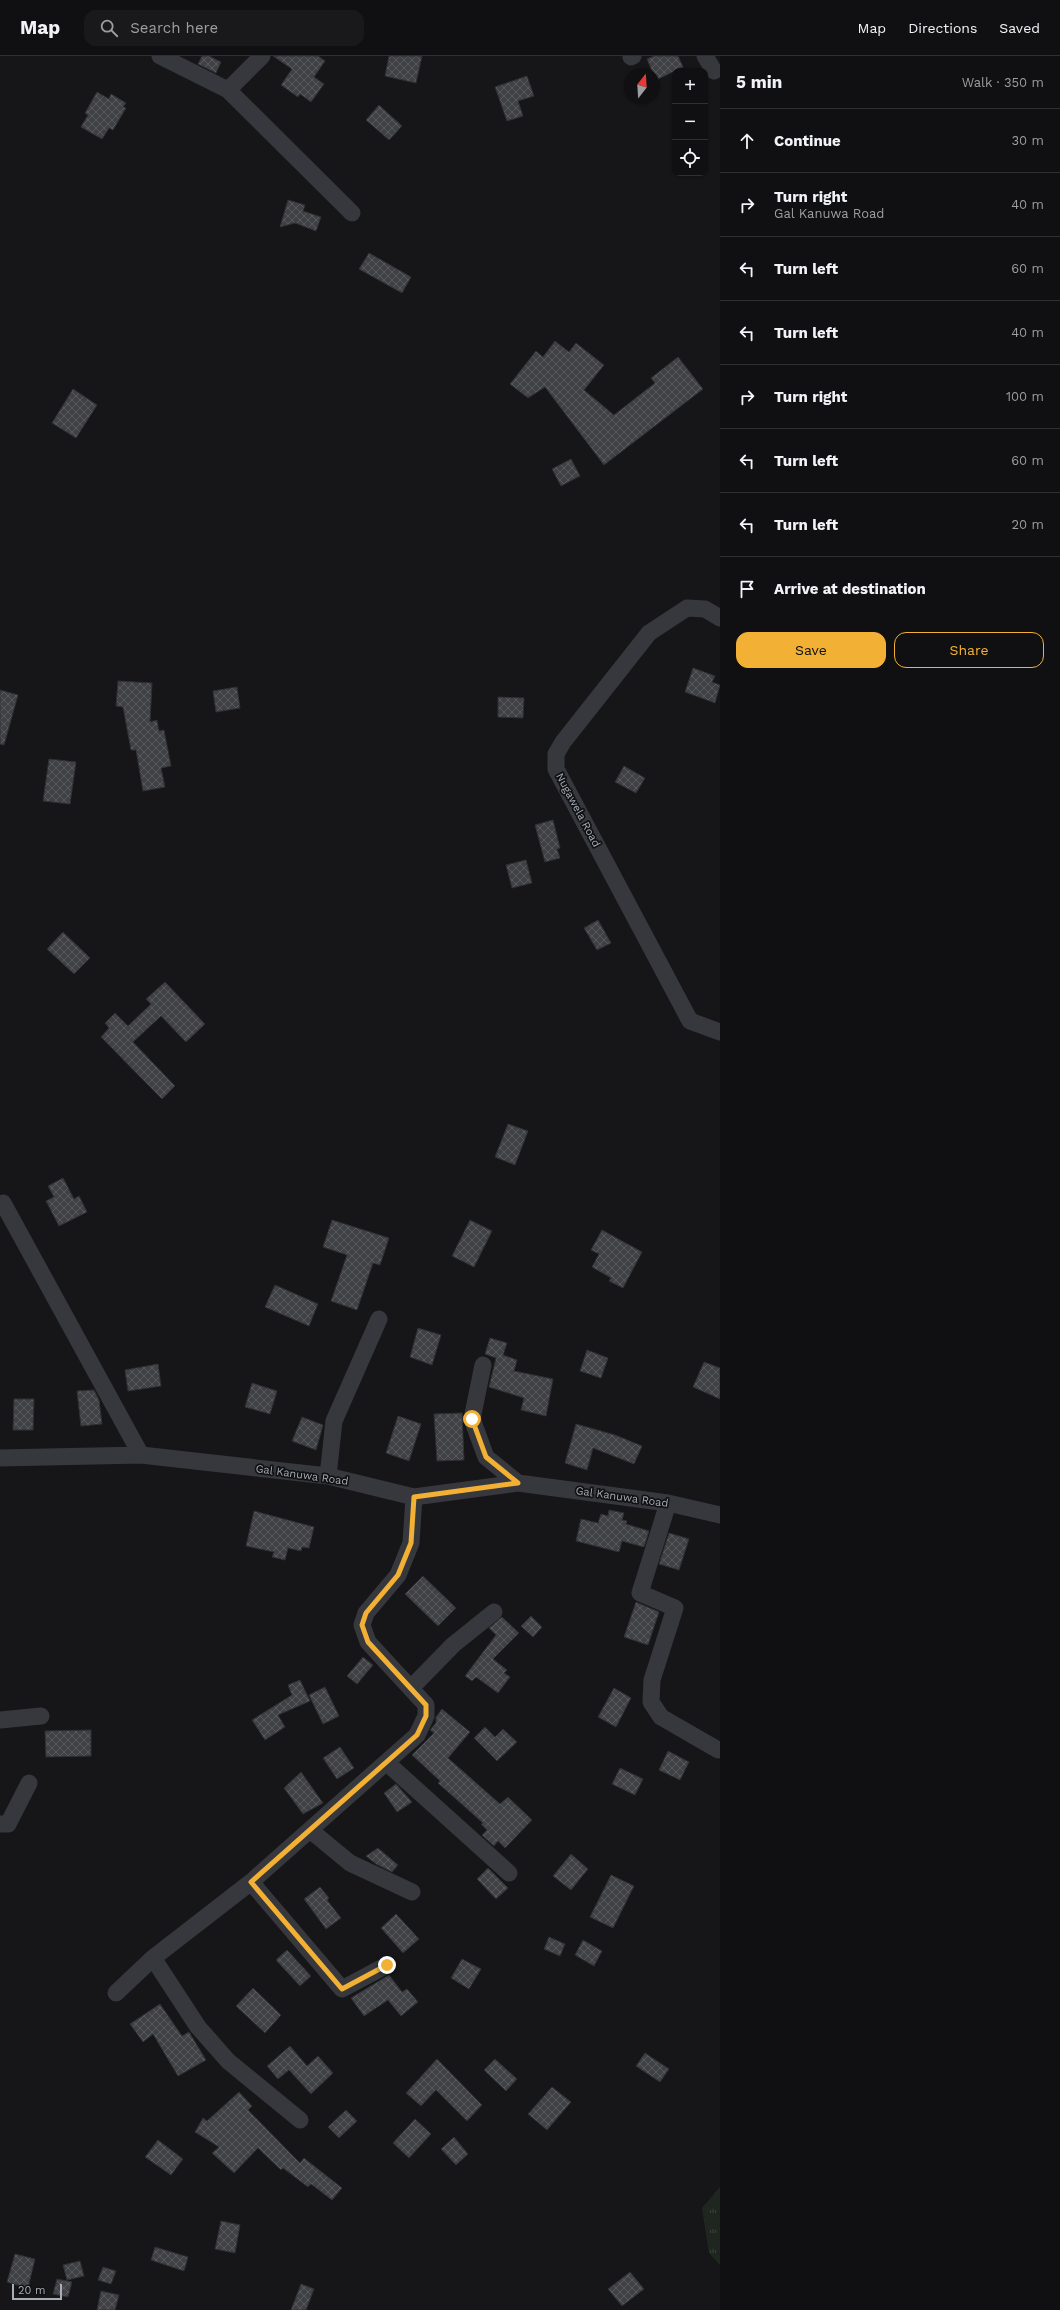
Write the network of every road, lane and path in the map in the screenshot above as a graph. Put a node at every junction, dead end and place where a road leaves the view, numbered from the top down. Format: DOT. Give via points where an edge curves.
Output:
graph roads {
  1 [pos="160,56"];
  2 [pos="262,56"];
  3 [pos="705,56"];
  4 [pos="714,71"];
  5 [pos="228,90"];
  6 [pos="352,213"];
  7 [pos="720,618"];
  8 [pos="720,1032"];
  9 [pos="3,1203"];
  10 [pos="379,1319"];
  11 [pos="484,1365"];
  12 [pos="141,1454"];
  13 [pos="0,1458"];
  14 [pos="328,1476"];
  15 [pos="518,1483"];
  16 [pos="414,1497"];
  17 [pos="668,1503"];
  18 [pos="720,1515"];
  19 [pos="494,1612"];
  20 [pos="411,1688"];
  21 [pos="41,1716"];
  22 [pos="0,1720"];
  23 [pos="718,1750"];
  24 [pos="387,1763"];
  25 [pos="29,1783"];
  26 [pos="0,1824"];
  27 [pos="310,1830"];
  28 [pos="509,1873"];
  29 [pos="251,1882"];
  30 [pos="412,1892"];
  31 [pos="153,1958"];
  32 [pos="387,1965"];
  33 [pos="116,1993"];
  34 [pos="300,2120"];
  1 -- 5 [label="street"];
  2 -- 5 [label="street"];
  3 -- 4 [label="street"];
  5 -- 6 [label="street"];
  7 -- 8 [label="street, Nugawela Road" via="705,609 687,608 649,633 563,742 556,754 556,769 690,1021"];
  9 -- 12 [label="street"];
  10 -- 14 [label="street" via="334,1421"];
  11 -- 15 [label="street" via="472,1419 486,1457"];
  12 -- 13 [label="street, Gal Kanuwa Road"];
  12 -- 14 [label="street, Gal Kanuwa Road"];
  14 -- 16 [label="street, Gal Kanuwa Road"];
  15 -- 16 [label="street, Gal Kanuwa Road"];
  15 -- 17 [label="street, Gal Kanuwa Road"];
  16 -- 20 [label="street" via="411,1543 398,1575 366,1613 362,1625 368,1642"];
  17 -- 18 [label="street, Gal Kanuwa Road"];
  17 -- 23 [label="street" via="640,1593 675,1608 652,1680 651,1702 661,1717"];
  19 -- 20 [label="street" via="452,1645"];
  20 -- 24 [label="street" via="426,1705 426,1716 417,1735"];
  21 -- 22 [label="street"];
  24 -- 27 [label="street"];
  24 -- 28 [label="street"];
  25 -- 26 [label="street" via="8,1824"];
  27 -- 29 [label="street"];
  27 -- 30 [label="street" via="350,1863"];
  29 -- 31 [label="street"];
  29 -- 32 [label="street" via="342,1989"];
  31 -- 33 [label="street"];
  31 -- 34 [label="street" via="198,2027 228,2061"];
}
